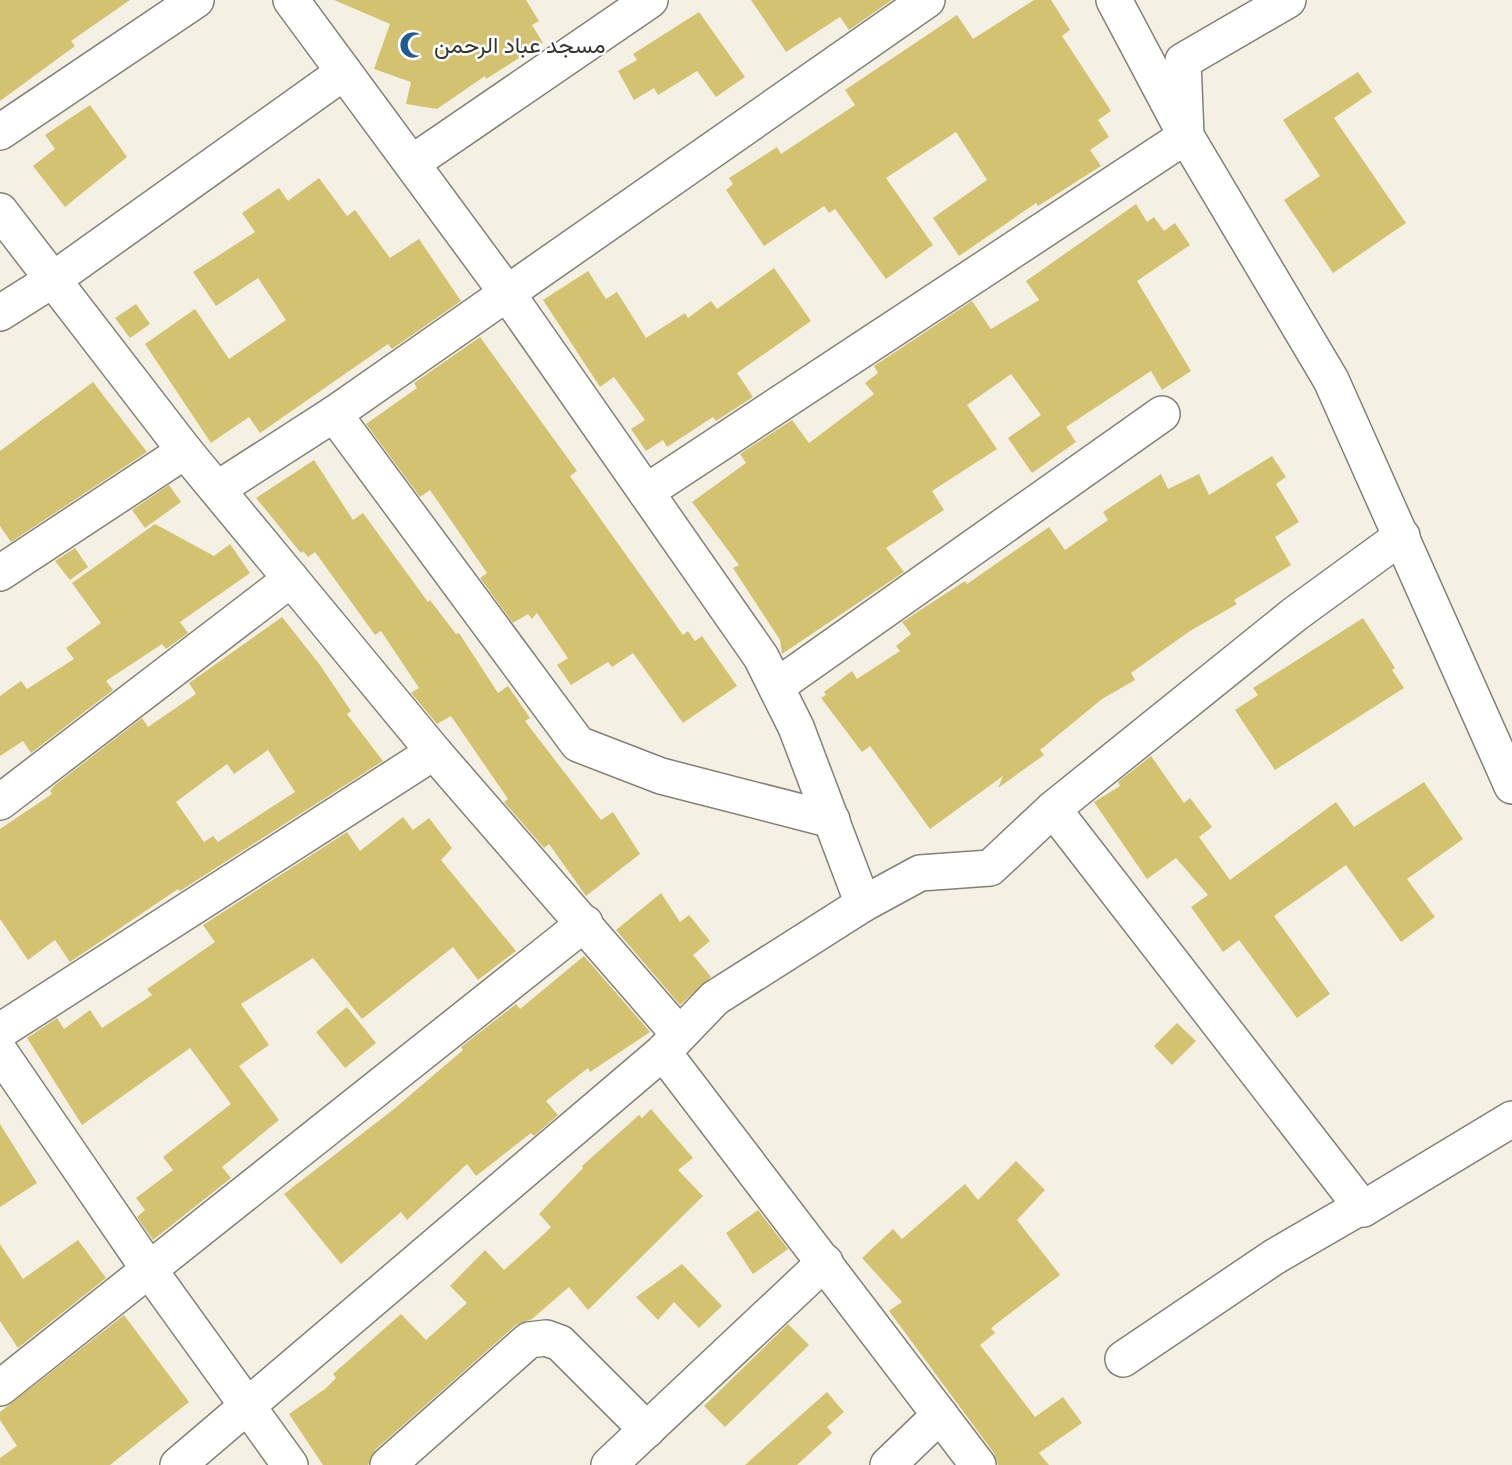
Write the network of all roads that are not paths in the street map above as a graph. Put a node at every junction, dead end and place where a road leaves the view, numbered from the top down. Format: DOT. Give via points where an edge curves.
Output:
graph roads {
  1 [pos="196,0"];
  2 [pos="291,0"];
  3 [pos="927,0"];
  4 [pos="1114,0"];
  5 [pos="1288,0"];
  6 [pos="633,5"];
  7 [pos="344,72"];
  8 [pos="0,132"];
  9 [pos="1186,136"];
  10 [pos="412,163"];
  11 [pos="0,211"];
  12 [pos="54,279"];
  13 [pos="507,293"];
  14 [pos="0,313"];
  15 [pos="334,414"];
  16 [pos="1162,414"];
  17 [pos="185,451"];
  18 [pos="219,488"];
  19 [pos="646,492"];
  20 [pos="1402,536"];
  21 [pos="0,573"];
  22 [pos="291,579"];
  23 [pos="776,686"];
  24 [pos="434,752"];
  25 [pos="1512,786"];
  26 [pos="0,803"];
  27 [pos="1053,809"];
  28 [pos="832,820"];
  29 [pos="863,904"];
  30 [pos="585,923"];
  31 [pos="0,1031"];
  32 [pos="670,1043"];
  33 [pos="4,1068"];
  34 [pos="1512,1119"];
  35 [pos="1363,1209"];
  36 [pos="825,1262"];
  37 [pos="150,1270"];
  38 [pos="1123,1359"];
  39 [pos="5,1373"];
  40 [pos="249,1406"];
  41 [pos="940,1415"];
  42 [pos="647,1430"];
  43 [pos="178,1465"];
  44 [pos="290,1465"];
  45 [pos="388,1465"];
  46 [pos="610,1465"];
  47 [pos="888,1465"];
  48 [pos="978,1465"];
  1 -- 8 [label="street"];
  2 -- 7 [label="street"];
  3 -- 13 [label="street"];
  4 -- 9 [label="street"];
  5 -- 9 [label="street" via="1182,61"];
  6 -- 10 [label="street"];
  7 -- 10 [label="street"];
  7 -- 12 [label="street"];
  9 -- 19 [label="street"];
  9 -- 20 [label="street" via="1331,380"];
  10 -- 13 [label="street"];
  11 -- 12 [label="street"];
  12 -- 14 [label="street"];
  12 -- 17 [label="street"];
  13 -- 15 [label="street"];
  13 -- 19 [label="street"];
  15 -- 18 [label="street"];
  15 -- 28 [label="street" via="578,744 661,776"];
  16 -- 23 [label="street"];
  17 -- 18 [label="street"];
  17 -- 21 [label="street"];
  18 -- 22 [label="street"];
  19 -- 23 [label="street" via="761,657"];
  20 -- 25 [label="street"];
  20 -- 27 [label="street" via="1295,614"];
  22 -- 24 [label="street"];
  22 -- 26 [label="street"];
  23 -- 28 [label="street"];
  24 -- 30 [label="street"];
  24 -- 31 [label="street"];
  27 -- 29 [label="street" via="990,868 920,873"];
  27 -- 35 [label="street"];
  28 -- 29 [label="street"];
  29 -- 32 [label="street" via="715,998"];
  30 -- 32 [label="street"];
  30 -- 37 [label="street"];
  32 -- 36 [label="street"];
  32 -- 40 [label="street"];
  33 -- 37 [label="street"];
  34 -- 35 [label="street"];
  35 -- 38 [label="street" via="1274,1257"];
  36 -- 41 [label="street"];
  36 -- 42 [label="street"];
  37 -- 39 [label="street"];
  37 -- 40 [label="street"];
  40 -- 43 [label="street"];
  40 -- 44 [label="street"];
  41 -- 47 [label="street"];
  41 -- 48 [label="street"];
  42 -- 45 [label="street" via="560,1343 546,1338 529,1340"];
  42 -- 46 [label="street"];
}
